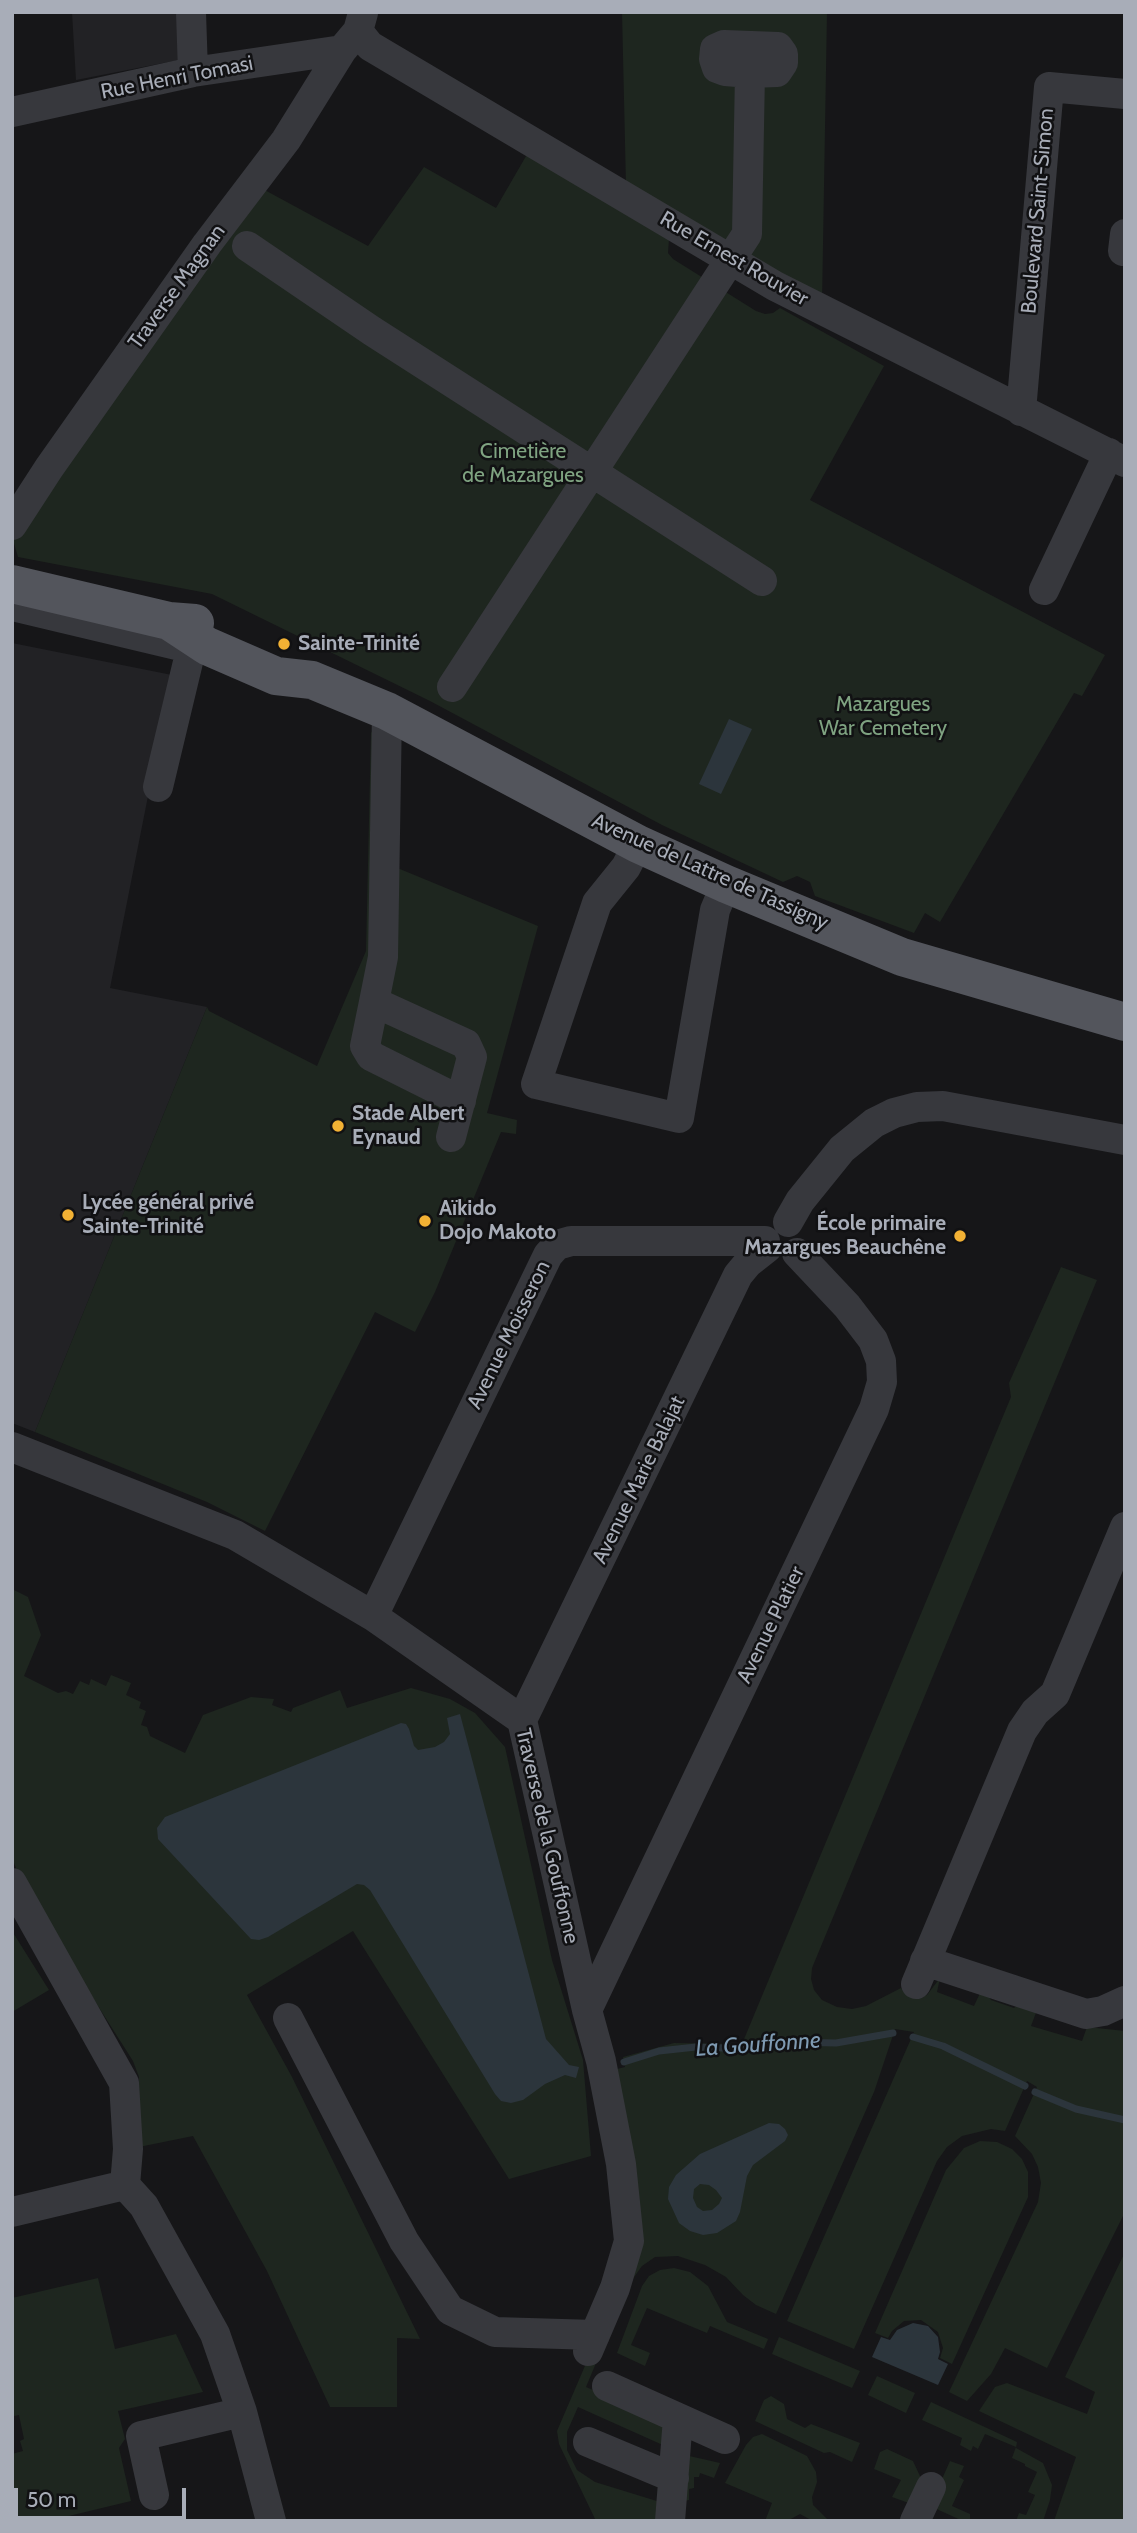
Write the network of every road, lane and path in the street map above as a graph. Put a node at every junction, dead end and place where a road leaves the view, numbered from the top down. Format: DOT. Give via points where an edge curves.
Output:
graph roads {
  1 [pos="191,12"];
  2 [pos="354,31"];
  3 [pos="193,72"];
  4 [pos="750,73"];
  5 [pos="1125,94"];
  6 [pos="12,112"];
  7 [pos="1125,234"];
  8 [pos="247,246"];
  9 [pos="1125,251"];
  10 [pos="732,260"];
  11 [pos="1021,411"];
  12 [pos="1117,458"];
  13 [pos="593,472"];
  14 [pos="12,525"];
  15 [pos="762,582"];
  16 [pos="12,584"];
  17 [pos="1044,590"];
  18 [pos="12,606"];
  19 [pos="182,629"];
  20 [pos="452,687"];
  21 [pos="387,711"];
  22 [pos="158,787"];
  23 [pos="634,852"];
  24 [pos="722,892"];
  25 [pos="374,1002"];
  26 [pos="1125,1022"];
  27 [pos="1125,1039"];
  28 [pos="461,1101"];
  29 [pos="451,1137"];
  30 [pos="1125,1140"];
  31 [pos="788,1222"];
  32 [pos="766,1245"];
  33 [pos="797,1253"];
  34 [pos="12,1447"];
  35 [pos="1125,1527"];
  36 [pos="373,1616"];
  37 [pos="522,1720"];
  38 [pos="12,1883"];
  39 [pos="1125,2001"];
  40 [pos="587,2010"];
  41 [pos="288,2018"];
  42 [pos="125,2185"];
  43 [pos="12,2212"];
  44 [pos="607,2386"];
  45 [pos="242,2412"];
  46 [pos="678,2418"];
  47 [pos="725,2439"];
  48 [pos="588,2442"];
  49 [pos="674,2478"];
  50 [pos="931,2487"];
  51 [pos="153,2495"];
  52 [pos="271,2521"];
  53 [pos="670,2521"];
  54 [pos="915,2521"];
  1 -- 3 [label="street"];
  2 -- 3 [label="street, Rue Henri Tomasi"];
  2 -- 10 [label="street, Rue Ernest Rouvier" via="370,46"];
  2 -- 14 [label="street, Traverse Magnan" via="286,140 207,244"];
  3 -- 6 [label="street, Rue Henri Tomasi"];
  4 -- 10 [label="street" via="747,234"];
  5 -- 11 [label="street, Boulevard Saint-Simon" via="1048,87"];
  7 -- 9 [label="street"];
  8 -- 13 [label="street"];
  10 -- 11 [label="street, Rue Ernest Rouvier"];
  10 -- 13 [label="street"];
  11 -- 12 [label="street, Rue Ernest Rouvier"];
  12 -- 17 [label="street"];
  13 -- 15 [label="street"];
  13 -- 20 [label="street"];
  16 -- 19 [label="main road, Avenue de Lattre de Tassigny"];
  18 -- 19 [label="street" via="176,645"];
  19 -- 21 [label="main road, Avenue de Lattre de Tassigny" via="216,625 289,660 312,680"];
  19 -- 22 [label="street"];
  21 -- 23 [label="main road, Avenue de Lattre de Tassigny"];
  21 -- 25 [label="street" via="383,957"];
  23 -- 24 [label="main road, Avenue de Lattre de Tassigny"];
  23 -- 24 [label="street" via="597,903 536,1084 679,1118 715,910"];
  24 -- 26 [label="main road, Avenue de Lattre de Tassigny" via="902,957"];
  24 -- 27 [label="street" via="785,927 914,974"];
  25 -- 28 [label="street" via="365,1046 371,1056"];
  25 -- 28 [label="street" via="466,1044 472,1057"];
  28 -- 29 [label="street"];
  30 -- 31 [label="street" via="943,1106 917,1107 874,1123 842,1149"];
  31 -- 32 [label="street" via="769,1228"];
  31 -- 33 [label="street" via="802,1238"];
  32 -- 33 [label="street" via="777,1257"];
  32 -- 36 [label="street, Avenue Moisseron" via="571,1241 557,1245 548,1255"];
  32 -- 37 [label="street, Avenue Marie Balajat" via="738,1275"];
  33 -- 40 [label="street, Avenue Platier" via="873,1340 882,1382 869,1421"];
  34 -- 36 [label="street, Traverse de la Gouffonne" via="235,1535"];
  35 -- 39 [label="street" via="1055,1694 1022,1731 920,1972 1086,2014"];
  36 -- 37 [label="street, Traverse de la Gouffonne"];
  37 -- 40 [label="street, Traverse de la Gouffonne"];
  38 -- 42 [label="street" via="124,2083"];
  40 -- 41 [label="street, Traverse de la Gouffonne" via="621,2164 629,2241 592,2343 495,2332 450,2309 404,2241"];
  42 -- 43 [label="street"];
  42 -- 45 [label="street" via="144,2206 215,2334"];
  44 -- 46 [label="street"];
  45 -- 51 [label="street" via="141,2436"];
  45 -- 52 [label="street"];
  46 -- 47 [label="street"];
  46 -- 49 [label="street"];
  48 -- 49 [label="street"];
  49 -- 53 [label="street"];
  50 -- 54 [label="street"];
}
